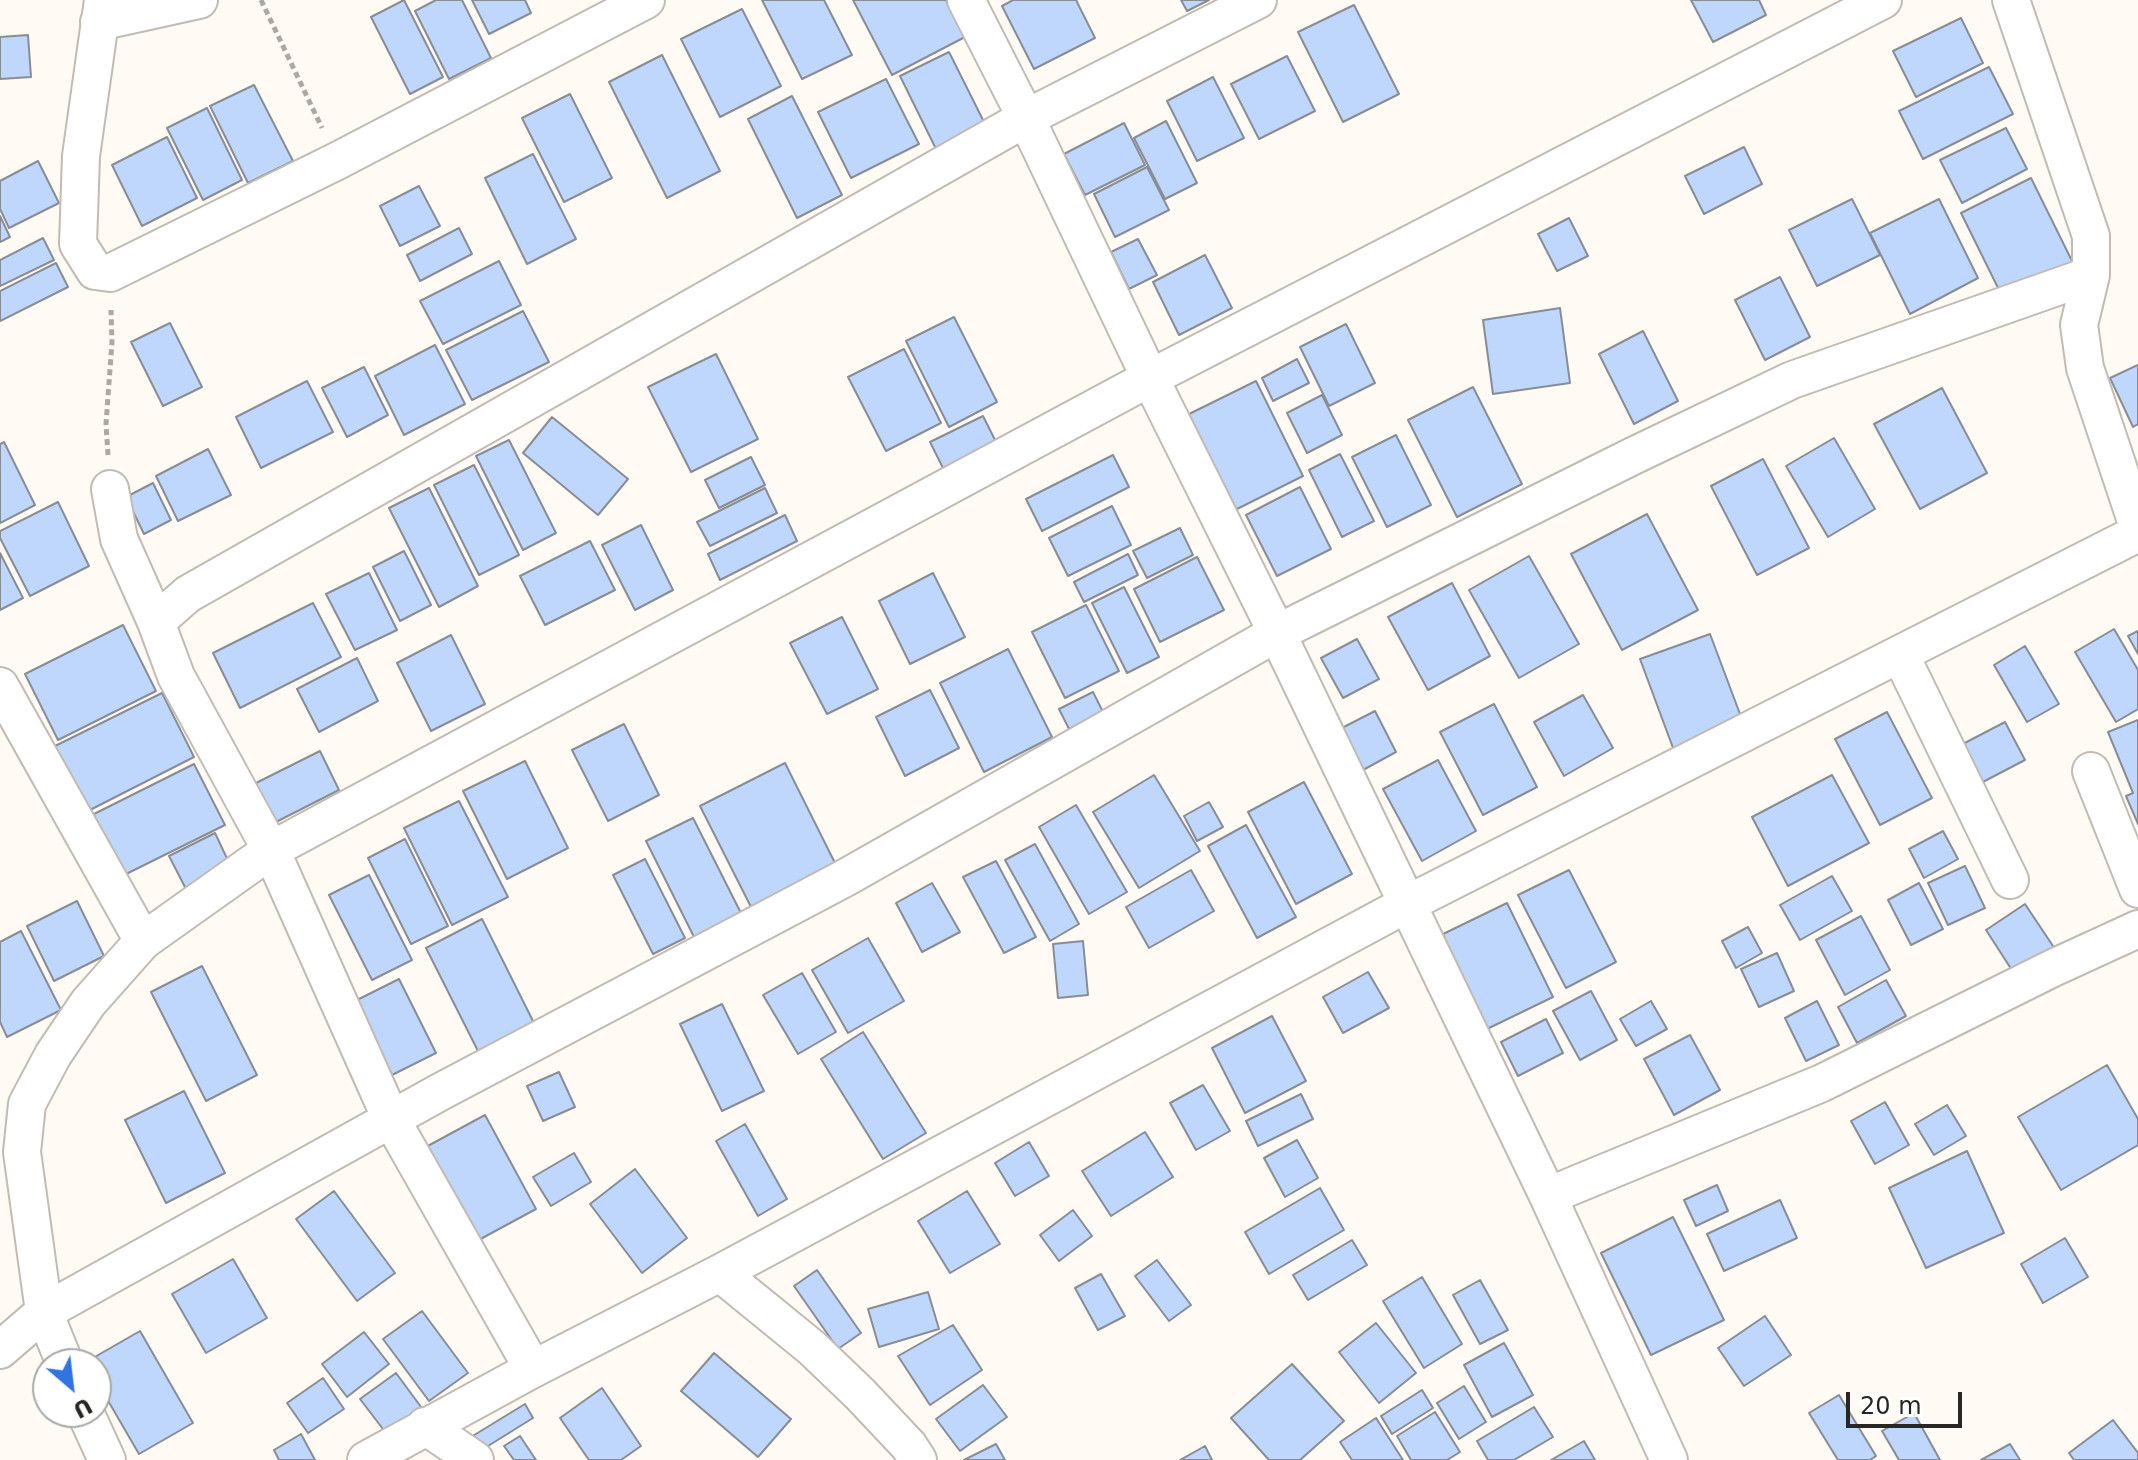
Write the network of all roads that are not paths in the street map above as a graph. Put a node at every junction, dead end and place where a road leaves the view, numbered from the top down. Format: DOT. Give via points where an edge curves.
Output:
graph roads {
  1 [pos="199,0"];
  2 [pos="646,0"];
  3 [pos="966,0"];
  4 [pos="1258,0"];
  5 [pos="1883,0"];
  6 [pos="2011,0"];
  7 [pos="101,11"];
  8 [pos="1026,118"];
  9 [pos="2091,275"];
  10 [pos="1150,378"];
  11 [pos="110,489"];
  12 [pos="2138,530"];
  13 [pos="156,622"];
  14 [pos="1277,633"];
  15 [pos="1900,654"];
  16 [pos="0,686"];
  17 [pos="2091,771"];
  18 [pos="271,850"];
  19 [pos="2010,880"];
  20 [pos="2138,889"];
  21 [pos="1407,904"];
  22 [pos="2138,929"];
  23 [pos="143,941"];
  24 [pos="391,1119"];
  25 [pos="1548,1196"];
  26 [pos="720,1273"];
  27 [pos="44,1312"];
  28 [pos="59,1348"];
  29 [pos="0,1350"];
  30 [pos="533,1369"];
  31 [pos="425,1426"];
  32 [pos="92,1428"];
  33 [pos="107,1460"];
  34 [pos="366,1460"];
  35 [pos="475,1460"];
  36 [pos="918,1460"];
  37 [pos="1669,1460"];
  1 -- 7 [label="street"];
  2 -- 7 [label="street" via="110,273 95,271 78,244 81,156"];
  3 -- 8 [label="street"];
  4 -- 8 [label="street"];
  5 -- 10 [label="street"];
  6 -- 9 [label="street" via="2091,236"];
  8 -- 10 [label="street"];
  8 -- 13 [label="street" via="188,594"];
  9 -- 12 [label="street" via="2079,325 2085,368"];
  9 -- 14 [label="street" via="1792,380"];
  10 -- 14 [label="street"];
  10 -- 18 [label="street"];
  11 -- 13 [label="street" via="119,539"];
  12 -- 15 [label="street"];
  13 -- 18 [label="street" via="176,676"];
  14 -- 21 [label="street"];
  14 -- 24 [label="street" via="845,878"];
  15 -- 19 [label="street"];
  15 -- 21 [label="street"];
  16 -- 23 [label="street"];
  17 -- 20 [label="street"];
  18 -- 23 [label="street"];
  18 -- 24 [label="street"];
  21 -- 25 [label="street"];
  21 -- 26 [label="street"];
  22 -- 25 [label="street" via="1822,1083"];
  23 -- 27 [label="street" via="88,1003 27,1104 22,1152"];
  24 -- 27 [label="street"];
  24 -- 30 [label="street"];
  25 -- 37 [label="street"];
  26 -- 30 [label="street"];
  26 -- 36 [label="street" via="812,1348"];
  27 -- 28 [label="street"];
  27 -- 29 [label="street"];
  30 -- 31 [label="street"];
  31 -- 34 [label="street"];
  31 -- 35 [label="street"];
  32 -- 33 [label="street"];
}
